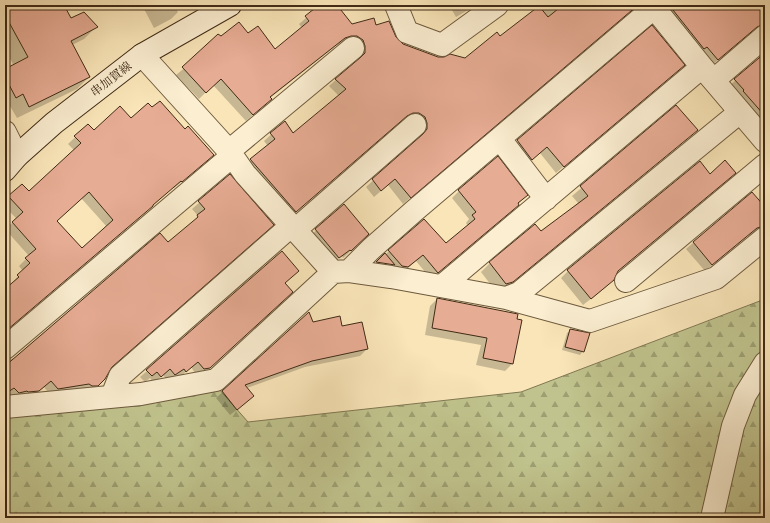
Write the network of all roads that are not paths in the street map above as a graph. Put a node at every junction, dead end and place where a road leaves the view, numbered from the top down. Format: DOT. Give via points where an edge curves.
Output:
graph roads {
  1 [pos="230,5"];
  2 [pos="396,5"];
  3 [pos="497,5"];
  4 [pos="655,6"];
  5 [pos="765,36"];
  6 [pos="353,48"];
  7 [pos="142,56"];
  8 [pos="708,74"];
  9 [pos="756,124"];
  10 [pos="415,125"];
  11 [pos="5,132"];
  12 [pos="500,139"];
  13 [pos="231,153"];
  14 [pos="11,163"];
  15 [pos="765,165"];
  16 [pos="546,199"];
  17 [pos="293,228"];
  18 [pos="765,238"];
  19 [pos="341,272"];
  20 [pos="626,281"];
  21 [pos="442,286"];
  22 [pos="506,298"];
  23 [pos="5,348"];
  24 [pos="765,363"];
  25 [pos="112,396"];
  26 [pos="5,407"];
  27 [pos="712,518"];
  1 -- 7 [label="street, 串加賀線"];
  2 -- 3 [label="street" via="407,32 442,45"];
  4 -- 8 [label="street"];
  4 -- 12 [label="street"];
  5 -- 8 [label="street"];
  6 -- 13 [label="street"];
  7 -- 13 [label="street"];
  7 -- 14 [label="street, 串加賀線" via="54,124"];
  8 -- 9 [label="street"];
  8 -- 16 [label="street"];
  9 -- 22 [label="street" via="519,293"];
  10 -- 17 [label="street"];
  11 -- 14 [label="street"];
  12 -- 16 [label="street"];
  12 -- 19 [label="street"];
  13 -- 17 [label="street" via="245,174"];
  13 -- 23 [label="street"];
  15 -- 20 [label="street"];
  16 -- 21 [label="street"];
  17 -- 19 [label="street"];
  17 -- 25 [label="street" via="120,376"];
  18 -- 22 [label="street" via="716,278 590,321"];
  19 -- 21 [label="street"];
  19 -- 25 [label="street" via="216,380 141,394"];
  21 -- 22 [label="street"];
  24 -- 27 [label="street" via="745,395 733,426"];
  25 -- 26 [label="street"];
}
